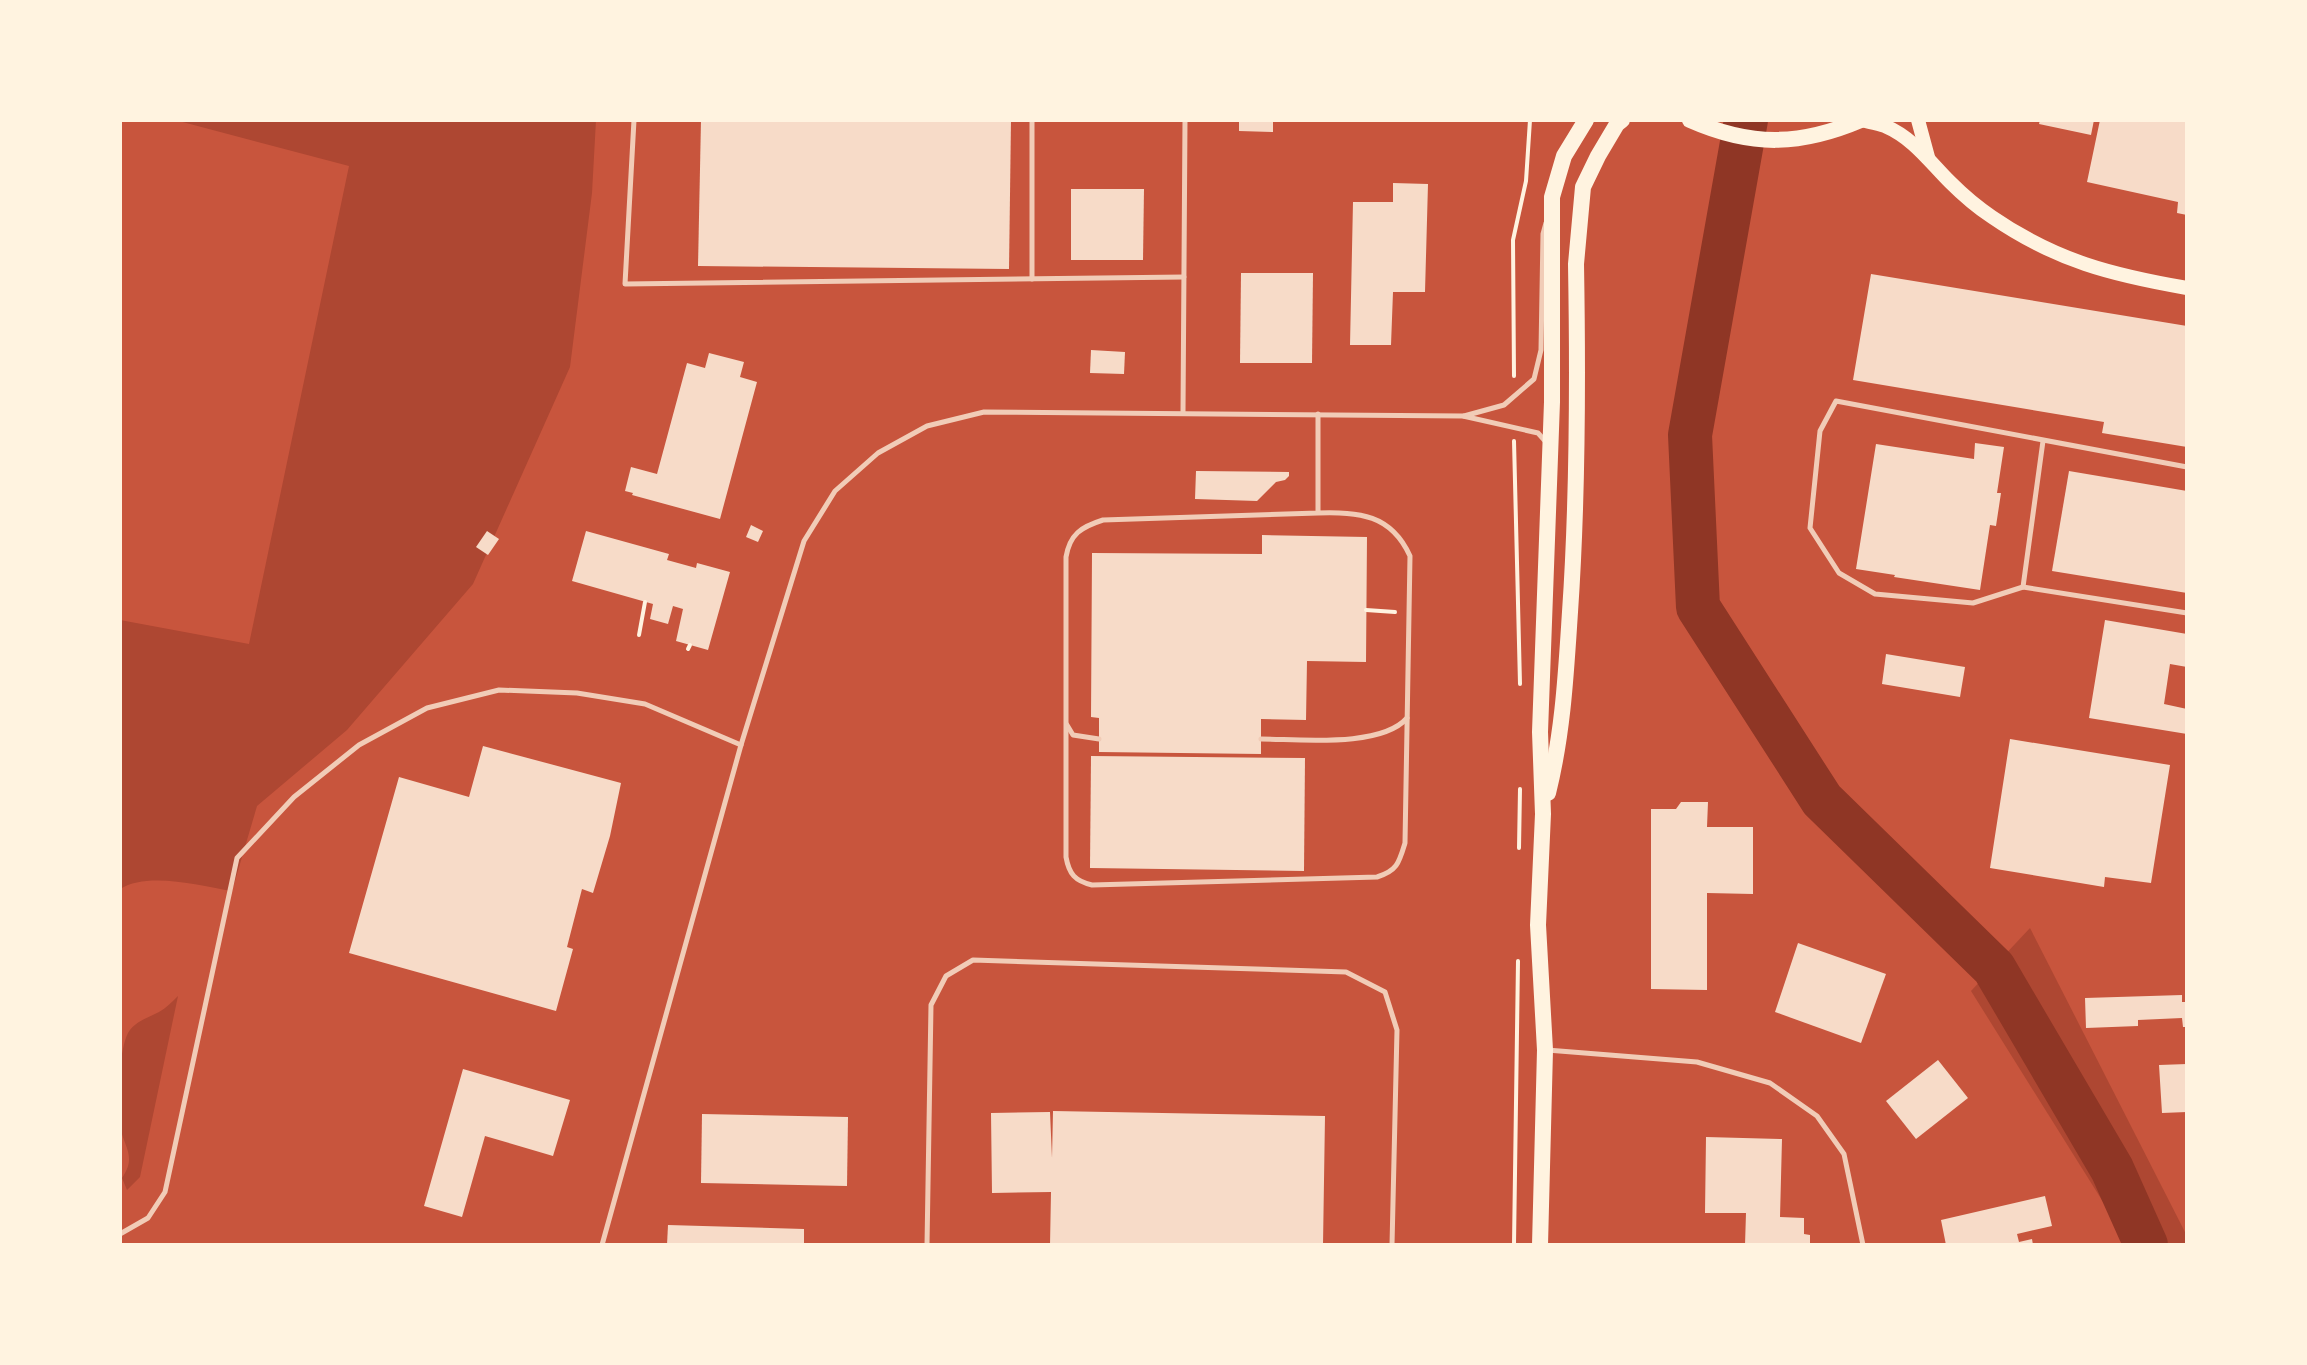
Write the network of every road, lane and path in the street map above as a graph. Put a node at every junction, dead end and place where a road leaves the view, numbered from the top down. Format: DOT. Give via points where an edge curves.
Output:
graph roads {
  1 [pos="634,120"];
  2 [pos="1032,120"];
  3 [pos="1185,120"];
  4 [pos="1530,120"];
  5 [pos="1586,120"];
  6 [pos="1622,120"];
  7 [pos="1690,120"];
  8 [pos="1861,120"];
  9 [pos="1918,120"];
  10 [pos="1928,157"];
  11 [pos="1552,197"];
  12 [pos="1184,277"];
  13 [pos="1032,279"];
  14 [pos="2187,288"];
  15 [pos="1514,396"];
  16 [pos="1183,413"];
  17 [pos="1318,414"];
  18 [pos="1463,416"];
  19 [pos="1514,428"];
  20 [pos="2043,441"];
  21 [pos="1551,448"];
  22 [pos="2187,467"];
  23 [pos="1318,513"];
  24 [pos="2023,587"];
  25 [pos="645,602"];
  26 [pos="1366,610"];
  27 [pos="1409,612"];
  28 [pos="2187,613"];
  29 [pos="639,635"];
  30 [pos="1520,685"];
  31 [pos="1408,717"];
  32 [pos="1066,725"];
  33 [pos="1099,739"];
  34 [pos="1261,739"];
  35 [pos="741,745"];
  36 [pos="1520,775"];
  37 [pos="1543,814"];
  38 [pos="1519,854"];
  39 [pos="1518,949"];
  40 [pos="1545,1050"];
  41 [pos="120,1234"];
  42 [pos="602,1245"];
  43 [pos="927,1245"];
  44 [pos="1392,1245"];
  45 [pos="1514,1245"];
  46 [pos="1540,1245"];
  47 [pos="1863,1245"];
  1 -- 13 [label="lane" via="625,284"];
  2 -- 13 [label="lane"];
  3 -- 12 [label="lane"];
  4 -- 15 [label="path" via="1526,181 1513,240"];
  5 -- 11 [label="main road" via="1564,156"];
  6 -- 37 [label="main road" via="1598,156 1581,198 1575,534 1564,710"];
  7 -- 8 [label="main road" via="1750,140 1816,135"];
  8 -- 10 [label="main road" via="1905,137"];
  9 -- 10 [label="main road"];
  10 -- 14 [label="main road" via="1991,217 2052,253 2128,278"];
  11 -- 15 [label="lane" via="1543,234 1541,350 1534,379"];
  11 -- 21 [label="main road"];
  12 -- 13 [label="lane"];
  12 -- 16 [label="lane"];
  15 -- 18 [label="lane" via="1504,405"];
  16 -- 17 [label="lane"];
  16 -- 35 [label="lane" via="984,412 927,426 878,453 835,491 804,541"];
  17 -- 18 [label="lane"];
  17 -- 23 [label="lane"];
  18 -- 19 [label="lane"];
  19 -- 21 [label="lane" via="1538,433"];
  19 -- 30 [label="path"];
  20 -- 22 [label="lane"];
  20 -- 24 [label="lane"];
  20 -- 24 [label="lane" via="1836,401 1820,431 1810,528 1839,573 1875,594 1973,603"];
  21 -- 37 [label="main road" via="1540,732"];
  23 -- 27 [label="lane" via="1365,516 1403,541 1410,556"];
  23 -- 32 [label="lane" via="1103,520 1074,535 1066,557"];
  24 -- 28 [label="lane"];
  25 -- 29 [label="path"];
  26 -- 27 [label="path"];
  27 -- 31 [label="lane"];
  31 -- 32 [label="lane" via="1405,843 1390,873 1092,885 1073,877 1066,857"];
  31 -- 34 [label="lane" via="1365,739"];
  32 -- 33 [label="lane" via="1073,735"];
  35 -- 41 [label="lane" via="645,704 577,693 499,690 427,708 359,745 294,797 237,858 165,1192 148,1218"];
  35 -- 42 [label="lane"];
  36 -- 38 [label="path"];
  37 -- 40 [label="main road" via="1538,925"];
  39 -- 45 [label="path"];
  40 -- 46 [label="main road"];
  40 -- 47 [label="lane" via="1697,1062 1770,1083 1817,1116 1844,1154"];
  43 -- 44 [label="lane" via="931,1005 946,976 973,960 1346,972 1385,992 1397,1030"];
}
